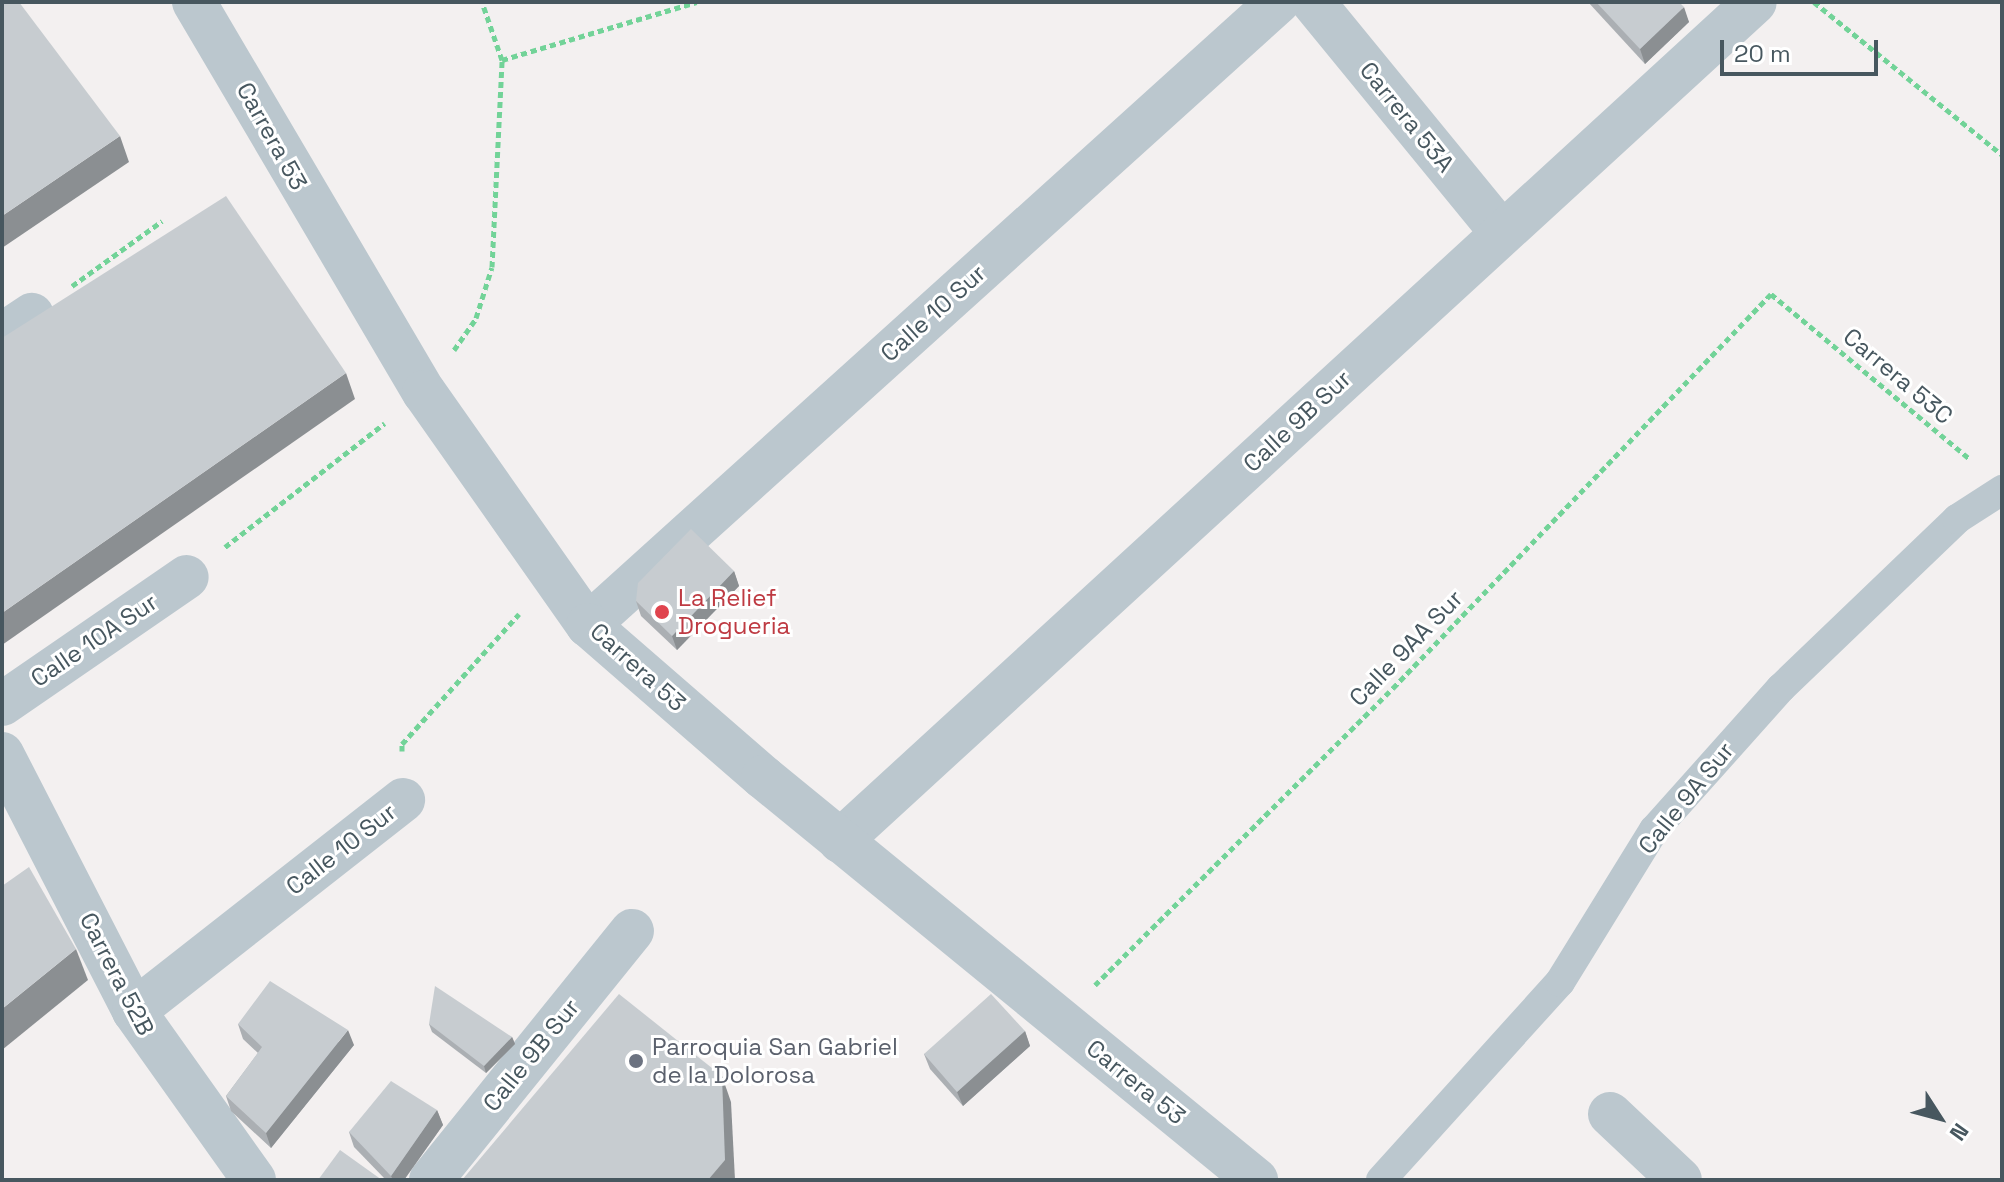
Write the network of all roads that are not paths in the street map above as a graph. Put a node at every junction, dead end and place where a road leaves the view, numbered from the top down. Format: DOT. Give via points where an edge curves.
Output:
graph roads {
  1 [pos="1278,2"];
  2 [pos="1313,2"];
  3 [pos="1755,2"];
  4 [pos="199,5"];
  5 [pos="1502,233"];
  6 [pos="2002,490"];
  7 [pos="187,577"];
  8 [pos="588,625"];
  9 [pos="2,704"];
  10 [pos="2,754"];
  11 [pos="403,800"];
  12 [pos="840,841"];
  13 [pos="632,931"];
  14 [pos="134,1011"];
  15 [pos="1610,1114"];
  16 [pos="254,1180"];
  17 [pos="431,1180"];
  18 [pos="1256,1180"];
  19 [pos="1381,1180"];
  20 [pos="1680,1180"];
  1 -- 8 [label="street, Calle 10 Sur"];
  2 -- 5 [label="street, Carrera 53A"];
  3 -- 5 [label="street, Calle 9B Sur"];
  4 -- 8 [label="street, Carrera 53" via="281,155 424,392"];
  5 -- 12 [label="street, Calle 9B Sur"];
  6 -- 19 [label="lane, Calle 9A Sur" via="1957,519 1781,688 1654,830 1560,982"];
  7 -- 9 [label="street, Calle 10A Sur"];
  8 -- 12 [label="street, Carrera 53"];
  10 -- 14 [label="street, Carrera 52B" via="42,869"];
  11 -- 14 [label="street, Calle 10 Sur"];
  12 -- 18 [label="street, Carrera 53"];
  13 -- 17 [label="street, Calle 9B Sur"];
  14 -- 16 [label="street, Carrera 52B"];
  15 -- 20 [label="street"];
}
